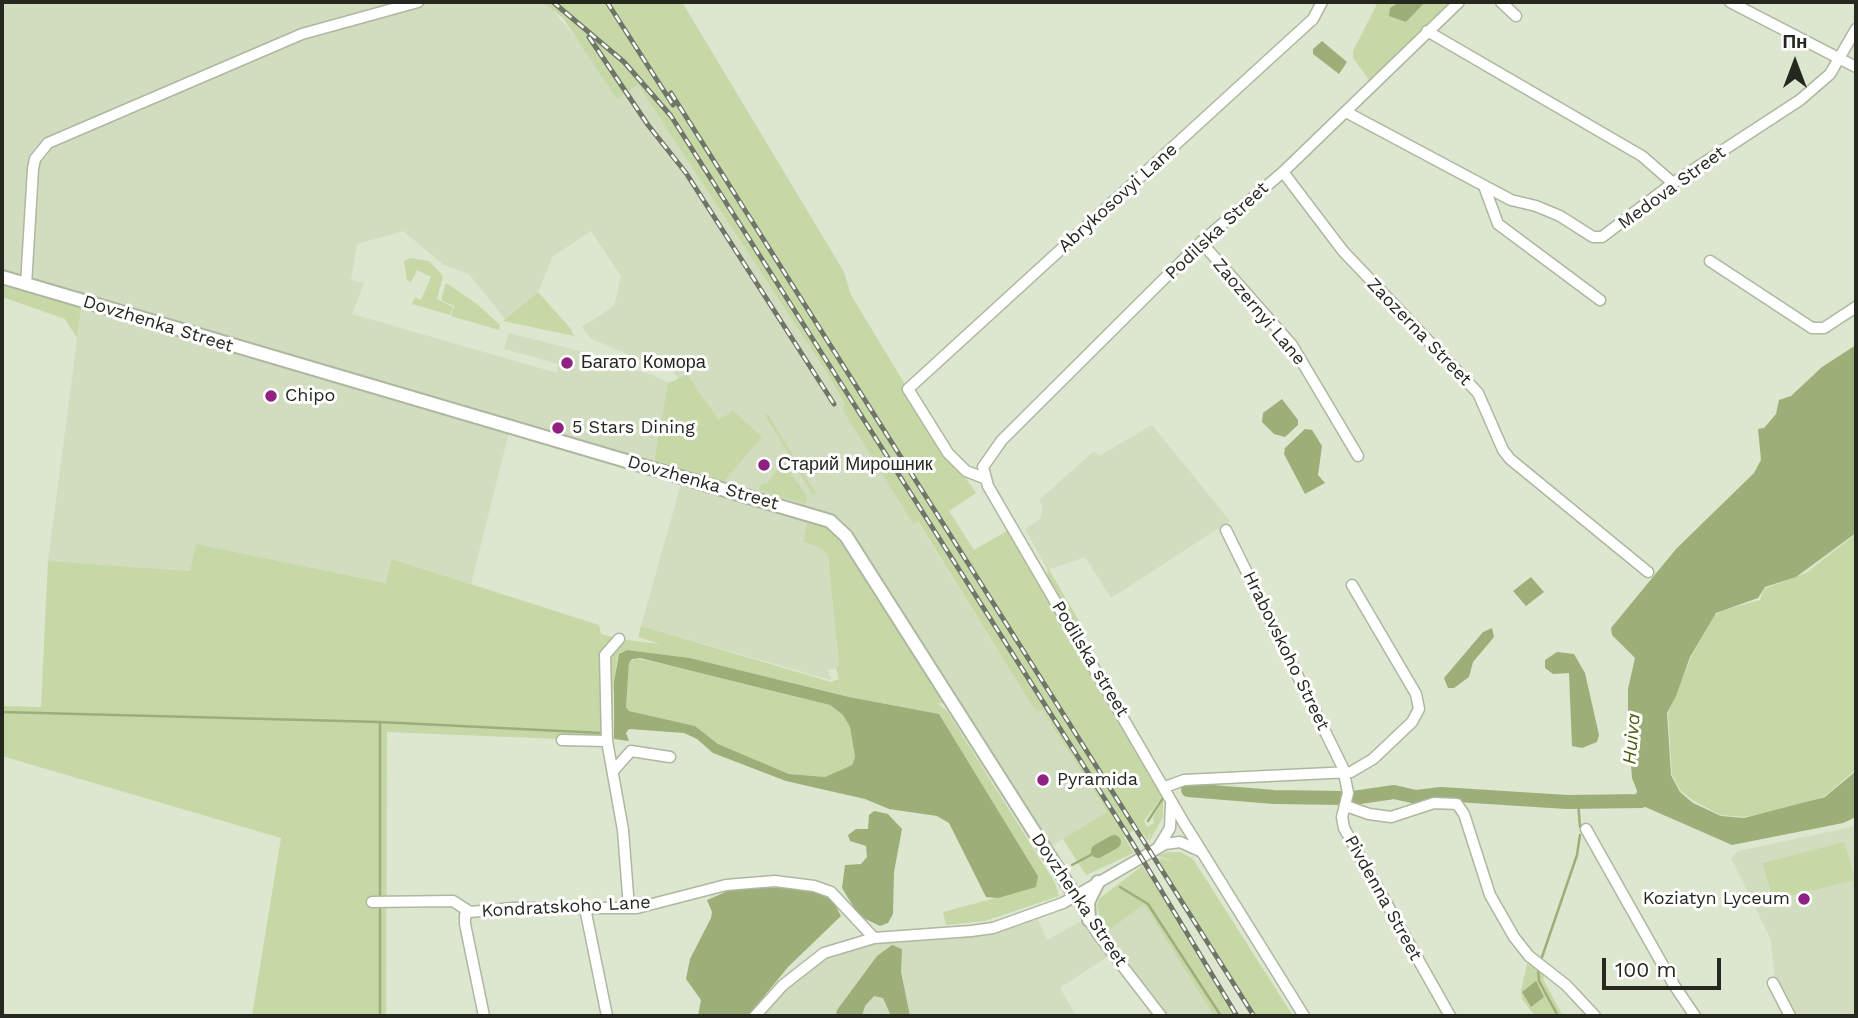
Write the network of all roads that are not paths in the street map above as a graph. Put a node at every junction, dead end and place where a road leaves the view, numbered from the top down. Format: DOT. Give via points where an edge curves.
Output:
graph roads {
  1 [pos="418,2"];
  2 [pos="1322,2"];
  3 [pos="1459,2"];
  4 [pos="1501,2"];
  5 [pos="1730,2"];
  6 [pos="1516,16"];
  7 [pos="1856,29"];
  8 [pos="1427,31"];
  9 [pos="1838,58"];
  10 [pos="1856,67"];
  11 [pos="1346,112"];
  12 [pos="1283,172"];
  13 [pos="1673,183"];
  14 [pos="1484,186"];
  15 [pos="1201,242"];
  16 [pos="1710,261"];
  17 [pos="2,277"];
  18 [pos="26,285"];
  19 [pos="1600,300"];
  20 [pos="1856,307"];
  21 [pos="1358,456"];
  22 [pos="984,478"];
  23 [pos="1226,530"];
  24 [pos="1648,572"];
  25 [pos="1352,585"];
  26 [pos="619,639"];
  27 [pos="562,740"];
  28 [pos="607,741"];
  29 [pos="670,757"];
  30 [pos="614,769"];
  31 [pos="1345,773"];
  32 [pos="1167,790"];
  33 [pos="1346,806"];
  34 [pos="1586,829"];
  35 [pos="1158,847"];
  36 [pos="1201,851"];
  37 [pos="1065,882"];
  38 [pos="1098,882"];
  39 [pos="1075,896"];
  40 [pos="379,902"];
  41 [pos="585,908"];
  42 [pos="629,908"];
  43 [pos="470,912"];
  44 [pos="1089,920"];
  45 [pos="874,938"];
  46 [pos="1773,983"];
  47 [pos="484,1016"];
  48 [pos="607,1016"];
  49 [pos="755,1016"];
  50 [pos="1161,1016"];
  51 [pos="1304,1016"];
  52 [pos="1450,1016"];
  53 [pos="1595,1016"];
  54 [pos="1695,1016"];
  55 [pos="1790,1016"];
  1 -- 18 [label="street" via="302,34 48,143 33,169"];
  2 -- 22 [label="street, Abrykosovyi Lane" via="1314,19 908,390 948,453 966,471"];
  3 -- 8 [label="street, Podilska Street"];
  4 -- 6 [label="street"];
  5 -- 9 [label="street"];
  7 -- 9 [label="street, Medova Street"];
  8 -- 11 [label="street, Podilska Street"];
  8 -- 13 [label="street" via="1642,156"];
  9 -- 10 [label="street"];
  9 -- 13 [label="street, Medova Street" via="1830,74 1800,100"];
  11 -- 12 [label="street, Podilska Street"];
  11 -- 14 [label="street, Medova Street"];
  12 -- 15 [label="street, Podilska Street"];
  12 -- 24 [label="street, Zaozerna Street" via="1343,251 1478,393 1510,459"];
  13 -- 14 [label="street, Medova Street" via="1597,238 1554,213 1511,201"];
  14 -- 19 [label="street" via="1498,224"];
  15 -- 21 [label="street, Zaozernyi Lane" via="1292,345"];
  15 -- 22 [label="street, Podilska street" via="997,446 985,462"];
  16 -- 20 [label="street" via="1816,329"];
  17 -- 18 [label="main road, Dovzhenka Street"];
  18 -- 37 [label="main road, Dovzhenka Street" via="830,521 846,536"];
  22 -- 32 [label="street, Podilska street"];
  23 -- 31 [label="street, Hrabovskoho Street"];
  25 -- 31 [label="street" via="1410,682 1419,709 1412,722 1373,759"];
  26 -- 28 [label="street" via="605,655"];
  27 -- 28 [label="street"];
  28 -- 30 [label="street"];
  29 -- 30 [label="street" via="631,751"];
  30 -- 42 [label="street"];
  31 -- 32 [label="street" via="1184,780"];
  31 -- 33 [label="street, Pivdenna Street"];
  32 -- 35 [label="street" via="1172,821"];
  32 -- 36 [label="street, Podilska street"];
  33 -- 52 [label="street, Pivdenna Street" via="1342,817 1345,831"];
  33 -- 53 [label="street" via="1391,817 1434,803 1457,804 1485,884 1510,930 1529,956"];
  34 -- 54 [label="street"];
  35 -- 36 [label="street" via="1180,842"];
  35 -- 38 [label="street"];
  36 -- 51 [label="street, Podilska street"];
  37 -- 38 [label="main road"];
  37 -- 39 [label="main road, Dovzhenka Street"];
  38 -- 39 [label="street"];
  38 -- 44 [label="main road" via="1088,902"];
  39 -- 44 [label="street, Dovzhenka Street"];
  39 -- 45 [label="street" via="993,928"];
  40 -- 43 [label="street" via="453,901"];
  41 -- 42 [label="street, Kondratskoho Lane"];
  41 -- 43 [label="street, Kondratskoho Lane"];
  41 -- 48 [label="street"];
  42 -- 45 [label="street, Kondratskoho Lane" via="741,883 791,882 837,895"];
  43 -- 47 [label="street, Kondratskoho Lane" via="464,922"];
  44 -- 50 [label="street, Dovzhenka Street"];
  45 -- 49 [label="street" via="824,953 783,985"];
  46 -- 55 [label="street"];
}
